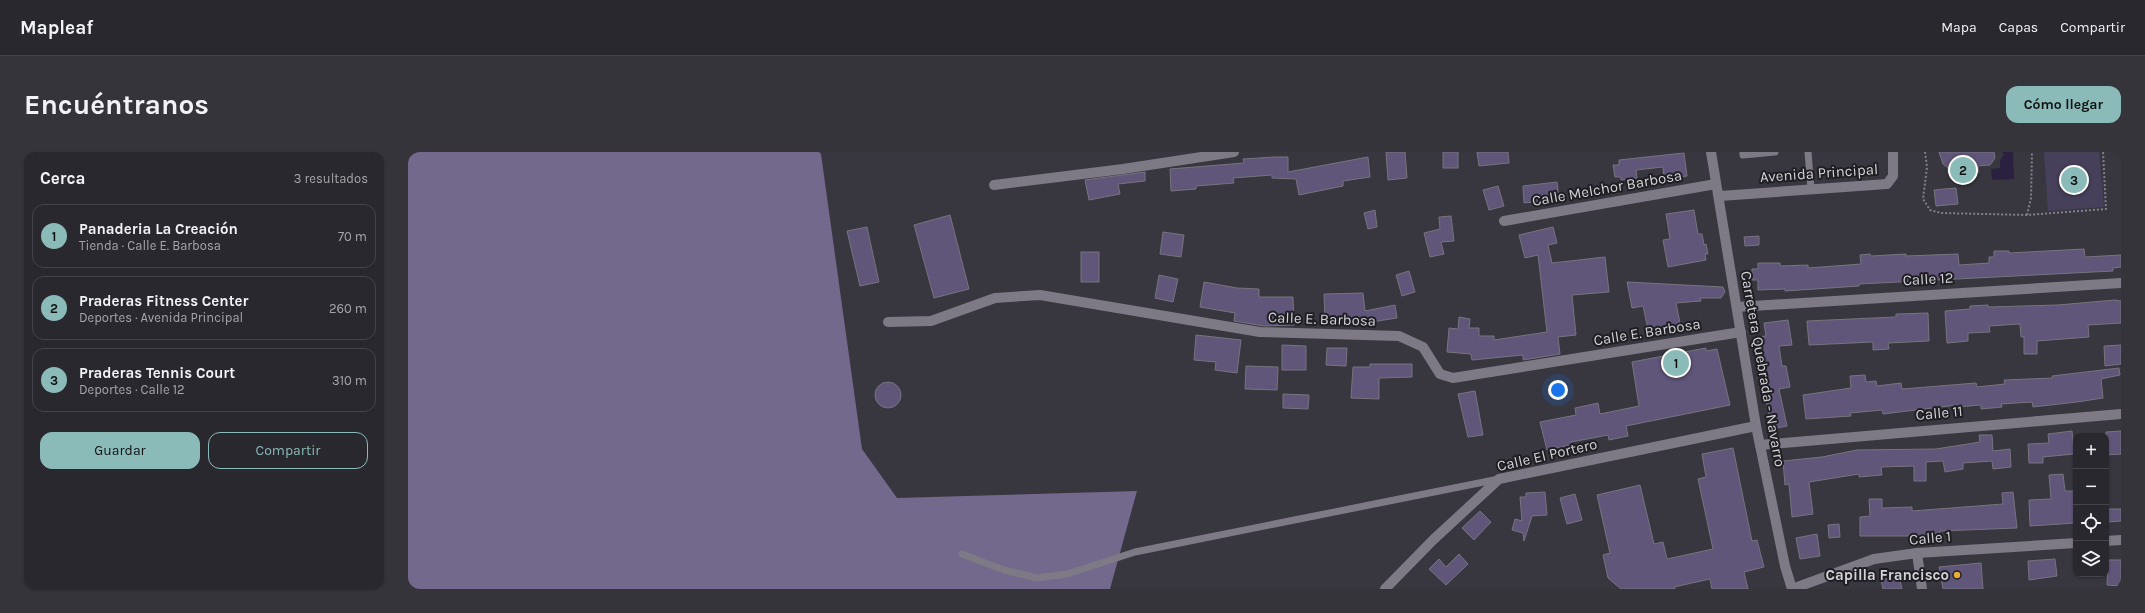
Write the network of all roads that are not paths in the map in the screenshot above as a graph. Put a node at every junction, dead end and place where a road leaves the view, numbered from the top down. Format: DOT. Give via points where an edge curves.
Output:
graph roads {
  1 [pos="1234,152"];
  2 [pos="1711,152"];
  3 [pos="1742,152"];
  4 [pos="1776,152"];
  5 [pos="1808,152"];
  6 [pos="1893,152"];
  7 [pos="1716,184"];
  8 [pos="994,185"];
  9 [pos="1811,189"];
  10 [pos="1720,196"];
  11 [pos="1504,221"];
  12 [pos="2121,282"];
  13 [pos="1737,307"];
  14 [pos="888,322"];
  15 [pos="1741,332"];
  16 [pos="2121,414"];
  17 [pos="1756,426"];
  18 [pos="1760,445"];
  19 [pos="1499,479"];
  20 [pos="2121,540"];
  21 [pos="2109,541"];
  22 [pos="2073,543"];
  23 [pos="1917,553"];
  24 [pos="962,554"];
  25 [pos="1385,589"];
  26 [pos="1792,589"];
  27 [pos="1922,589"];
  1 -- 8 [label="street"];
  2 -- 7 [label="street, Carretera Quebrada - Navarro"];
  3 -- 4 [label="lane" via="1743,156"];
  5 -- 9 [label="lane"];
  6 -- 9 [label="street, Avenida Principal" via="1893,176 1887,184"];
  7 -- 10 [label="street, Carretera Quebrada - Navarro"];
  7 -- 11 [label="street, Calle Melchor Barbosa"];
  9 -- 10 [label="street, Avenida Principal"];
  10 -- 13 [label="street, Carretera Quebrada - Navarro"];
  12 -- 13 [label="street, Calle 12"];
  13 -- 15 [label="street, Carretera Quebrada - Navarro"];
  14 -- 15 [label="street, Calle E. Barbosa" via="931,321 995,298 1040,295 1260,332 1398,336 1423,347 1440,374 1453,378"];
  15 -- 17 [label="street, Carretera Quebrada - Navarro"];
  16 -- 18 [label="street, Calle 11"];
  17 -- 18 [label="street, Carretera Quebrada - Navarro"];
  17 -- 19 [label="street, Calle El Portero"];
  18 -- 26 [label="street, Carretera Quebrada - Navarro"];
  19 -- 24 [label="lane" via="1135,552 1067,574 1037,578 1004,570"];
  19 -- 25 [label="street, Calle El Portero"];
  20 -- 21 [label="street"];
  22 -- 23 [label="street, Calle 1"];
  23 -- 26 [label="street, Calle 1" via="1874,559"];
  23 -- 27 [label="street"];
}
